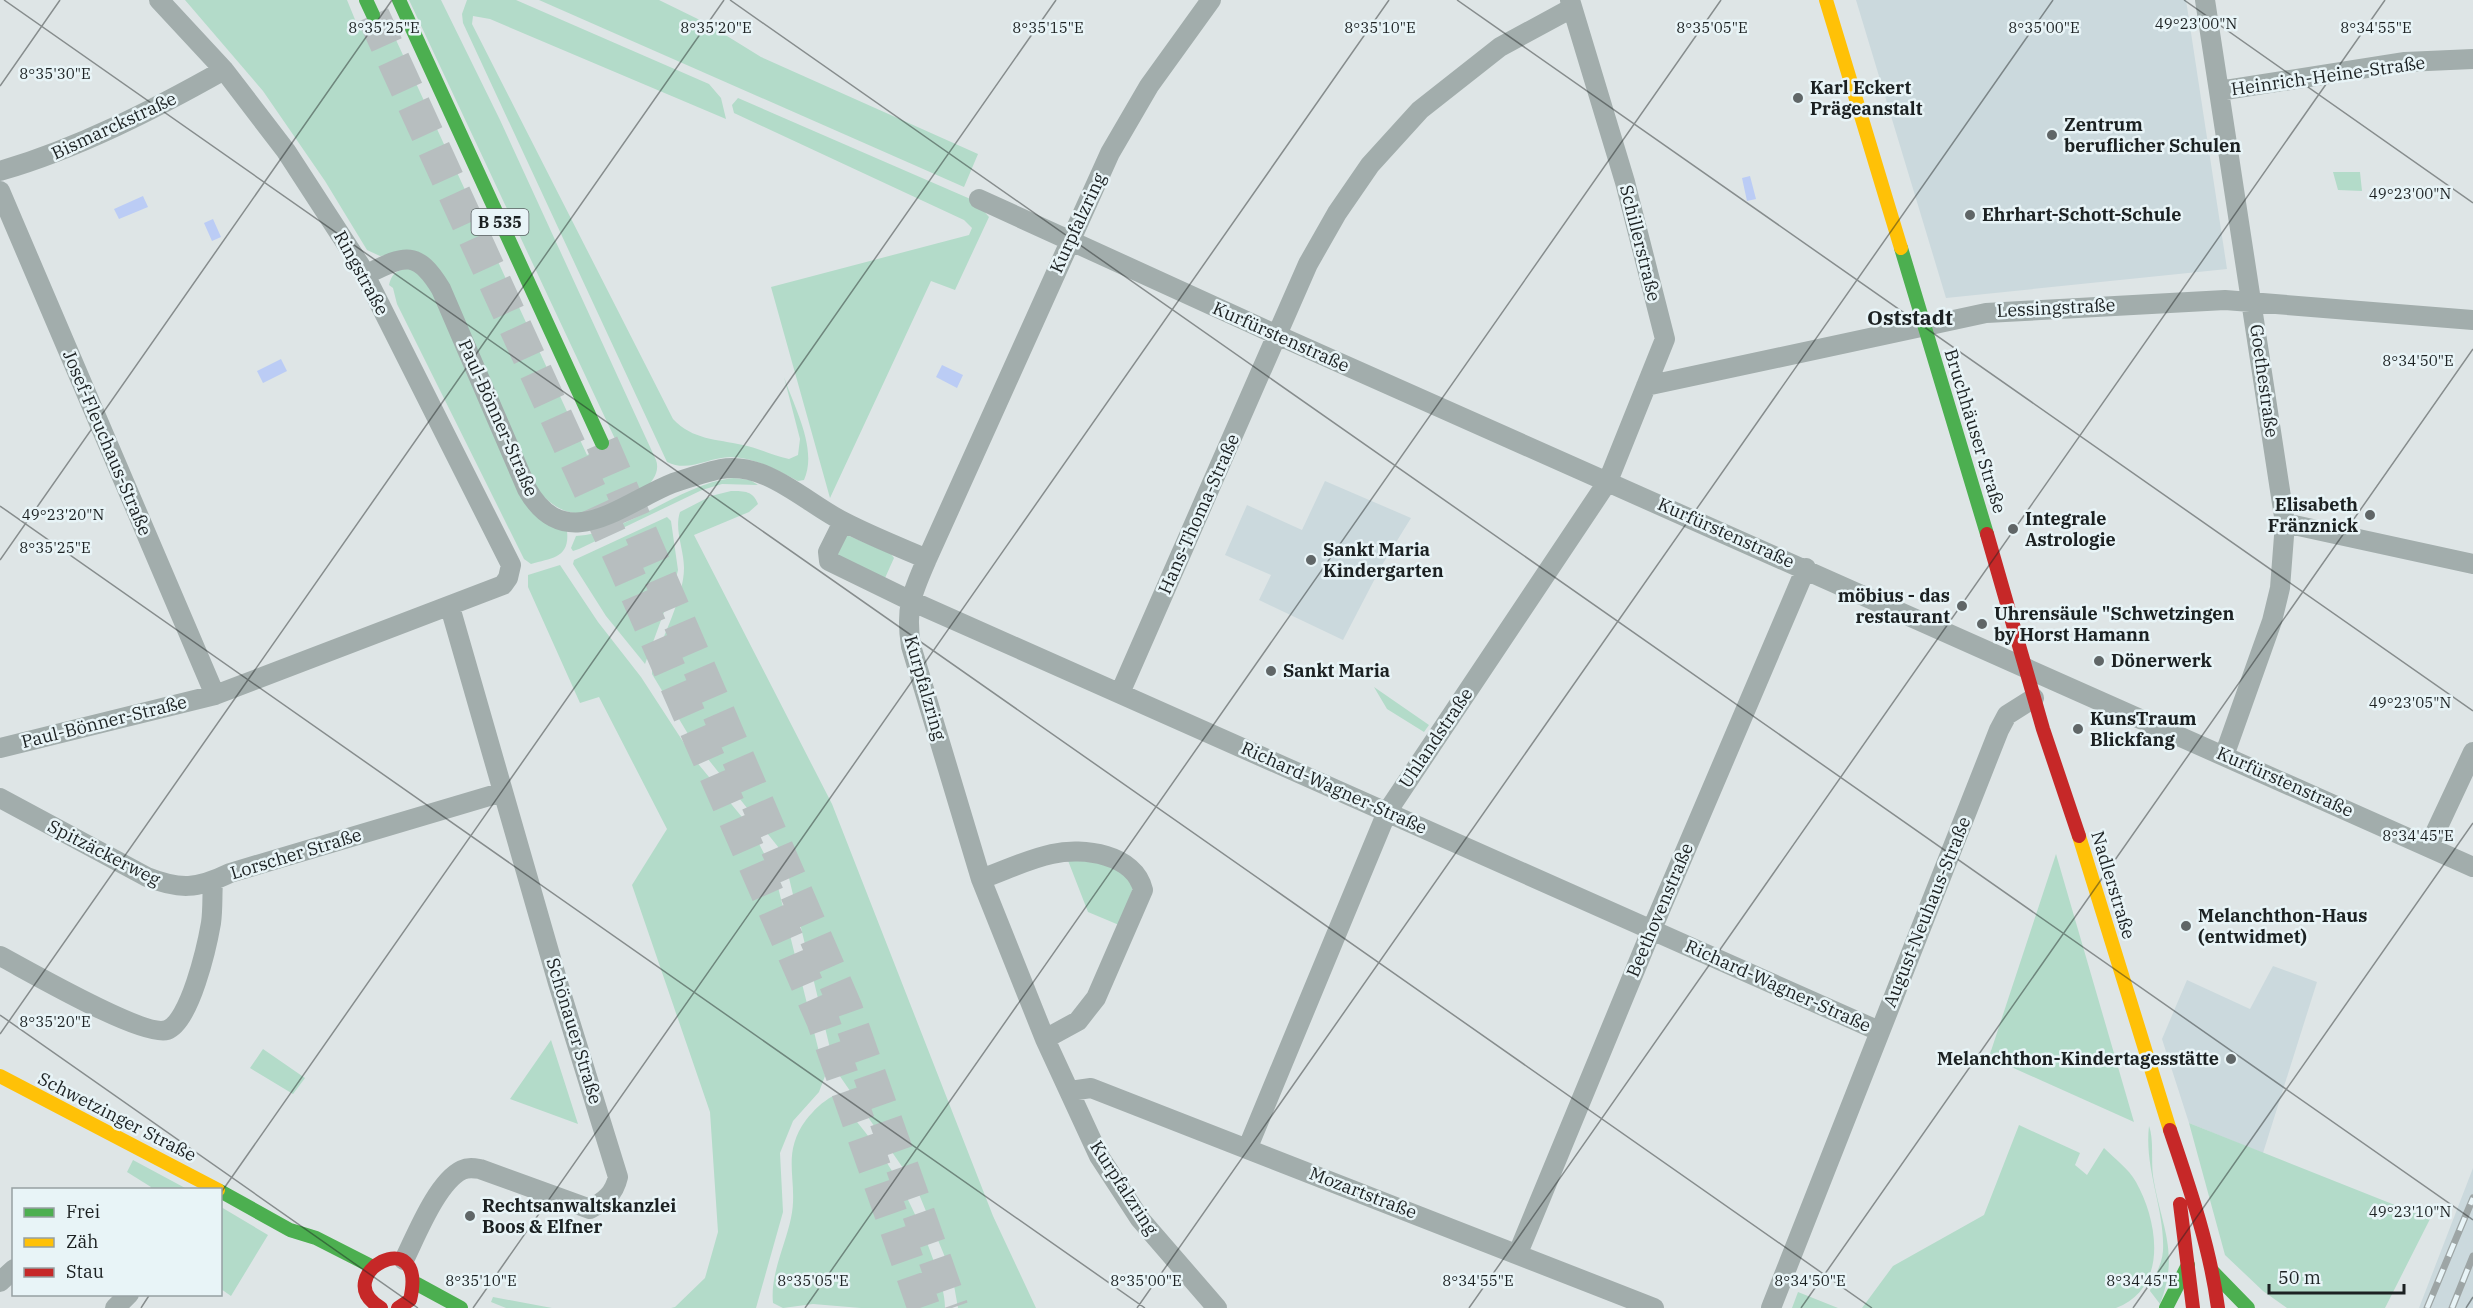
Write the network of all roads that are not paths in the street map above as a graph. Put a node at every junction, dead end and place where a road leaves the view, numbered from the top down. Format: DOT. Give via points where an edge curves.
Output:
graph roads {
  1 [pos="159,0"];
  2 [pos="366,0"];
  3 [pos="399,0"];
  4 [pos="1211,0"];
  5 [pos="1826,0"];
  6 [pos="2205,0"];
  7 [pos="1571,4"];
  8 [pos="373,15"];
  9 [pos="2473,59"];
  10 [pos="224,70"];
  11 [pos="2219,91"];
  12 [pos="0,171"];
  13 [pos="0,191"];
  14 [pos="979,199"];
  15 [pos="1069,242"];
  16 [pos="365,275"];
  17 [pos="2253,303"];
  18 [pos="2473,320"];
  19 [pos="1923,324"];
  20 [pos="1277,335"];
  21 [pos="1646,386"];
  22 [pos="602,443"];
  23 [pos="1608,481"];
  24 [pos="843,522"];
  25 [pos="2284,523"];
  26 [pos="927,559"];
  27 [pos="2473,564"];
  28 [pos="1806,568"];
  29 [pos="508,578"];
  30 [pos="909,600"];
  31 [pos="450,607"];
  32 [pos="2025,666"];
  33 [pos="1120,693"];
  34 [pos="215,695"];
  35 [pos="2034,698"];
  36 [pos="0,748"];
  37 [pos="2473,752"];
  38 [pos="2224,756"];
  39 [pos="503,792"];
  40 [pos="0,798"];
  41 [pos="1387,812"];
  42 [pos="2430,846"];
  43 [pos="2473,867"];
  44 [pos="981,879"];
  45 [pos="213,881"];
  46 [pos="1652,929"];
  47 [pos="0,956"];
  48 [pos="1879,1031"];
  49 [pos="1045,1040"];
  50 [pos="0,1076"];
  51 [pos="1070,1091"];
  52 [pos="2164,1114"];
  53 [pos="1248,1147"];
  54 [pos="215,1188"];
  55 [pos="222,1192"];
  56 [pos="291,1230"];
  57 [pos="1518,1253"];
  58 [pos="404,1260"];
  59 [pos="332,1263"];
  60 [pos="2188,1264"];
  61 [pos="371,1266"];
  62 [pos="12,1271"];
  63 [pos="2213,1272"];
  64 [pos="0,1282"];
  65 [pos="417,1284"];
  66 [pos="127,1296"];
  67 [pos="420,1306"];
  68 [pos="402,1307"];
  69 [pos="115,1308"];
  70 [pos="381,1308"];
  71 [pos="461,1308"];
  72 [pos="1217,1308"];
  73 [pos="1654,1308"];
  74 [pos="1771,1308"];
  75 [pos="2166,1308"];
  76 [pos="2193,1308"];
  77 [pos="2218,1308"];
  78 [pos="2248,1308"];
  1 -- 10 [label="street, Ringstraße"];
  2 -- 8 [label="main road"];
  3 -- 22 [label="main road, B 535"];
  4 -- 15 [label="street, Kurpfalzring" via="1149,86 1110,153"];
  5 -- 19 [label="main road, Bruchhäuser Straße"];
  6 -- 11 [label="street, Goethestraße"];
  7 -- 20 [label="street, Hans-Thoma-Straße" via="1500,47 1420,110 1370,165 1308,264"];
  7 -- 21 [label="street, Schillerstraße" via="1625,182 1665,339"];
  9 -- 11 [label="street, Heinrich-Heine-Straße" via="2405,62"];
  10 -- 12 [label="street, Bismarckstraße" via="126,122 44,159"];
  10 -- 16 [label="street, Ringstraße" via="286,151"];
  11 -- 17 [label="street, Goethestraße"];
  13 -- 34 [label="street, Josef-Fleuchaus-Straße"];
  14 -- 15 [label="street, Kurfürstenstraße"];
  15 -- 20 [label="street, Kurfürstenstraße"];
  15 -- 26 [label="street, Kurpfalzring"];
  16 -- 24 [label="street, Paul-Bönner-Straße" via="407,259 429,269 527,489 553,517 589,523 672,483 722,469 746,469 771,478"];
  16 -- 29 [label="street, Ringstraße" via="511,565"];
  17 -- 18 [label="street, Lessingstraße"];
  17 -- 19 [label="street, Lessingstraße" via="2224,300 1986,312"];
  17 -- 25 [label="street, Goethestraße"];
  19 -- 21 [label="street, Lessingstraße"];
  19 -- 32 [label="main road, Bruchhäuser Straße"];
  20 -- 23 [label="street, Kurfürstenstraße"];
  20 -- 33 [label="street, Hans-Thoma-Straße"];
  21 -- 23 [label="street, Schillerstraße"];
  23 -- 28 [label="street, Kurfürstenstraße"];
  23 -- 41 [label="street, Uhlandstraße"];
  24 -- 26 [label="street, Paul-Bönner-Straße"];
  24 -- 30 [label="street, Richard-Wagner-Straße" via="828,552 829,561"];
  25 -- 27 [label="street"];
  25 -- 38 [label="street, Goethestraße" via="2280,588 2272,621"];
  26 -- 30 [label="street, Kurpfalzring"];
  28 -- 32 [label="street, Kurfürstenstraße"];
  28 -- 46 [label="street, Beethovenstraße"];
  29 -- 31 [label="street, Paul-Bönner-Straße" via="503,585"];
  30 -- 33 [label="street, Richard-Wagner-Straße"];
  30 -- 44 [label="street, Kurpfalzring" via="907,619 912,646"];
  31 -- 34 [label="street, Paul-Bönner-Straße"];
  31 -- 39 [label="street, Schönauer Straße"];
  32 -- 35 [label="main road, Nadlerstraße"];
  32 -- 38 [label="street, Kurfürstenstraße"];
  33 -- 41 [label="street, Richard-Wagner-Straße"];
  34 -- 36 [label="street, Paul-Bönner-Straße"];
  35 -- 48 [label="street, August-Neuhaus-Straße" via="2007,715 1999,730"];
  35 -- 52 [label="main road, Nadlerstraße"];
  37 -- 42 [label="street"];
  38 -- 42 [label="street, Kurfürstenstraße"];
  39 -- 45 [label="street, Lorscher Straße"];
  39 -- 58 [label="street, Schönauer Straße" via="618,1177 615,1190 590,1209 480,1168 462,1170 436,1199"];
  40 -- 45 [label="street, Spitzäckerweg" via="147,877 171,886 190,887"];
  41 -- 46 [label="street, Richard-Wagner-Straße"];
  41 -- 53 [label="street, Uhlandstraße"];
  42 -- 43 [label="street, Kurfürstenstraße"];
  44 -- 49 [label="street, Kurpfalzring"];
  44 -- 49 [label="street" via="1052,854 1077,852 1107,856 1129,866 1140,877 1143,890 1096,998 1078,1021"];
  45 -- 47 [label="street, Lorscher Straße" via="211,921 195,981 184,1015 166,1030 156,1031 111,1014"];
  46 -- 48 [label="street, Richard-Wagner-Straße"];
  46 -- 57 [label="street, Beethovenstraße"];
  48 -- 74 [label="street, August-Neuhaus-Straße"];
  49 -- 51 [label="street, Kurpfalzring"];
  50 -- 54 [label="main road, Schwetzinger Straße"];
  51 -- 53 [label="street, Mozartstraße" via="1091,1088"];
  51 -- 72 [label="street, Kurpfalzring" via="1099,1156 1140,1218"];
  52 -- 60 [label="main road, Nadlerstraße"];
  52 -- 63 [label="main road, Nadlerstraße"];
  53 -- 57 [label="street, Mozartstraße"];
  55 -- 56 [label="main road, Schwetzinger Straße"];
  56 -- 59 [label="main road, Schwetzinger Straße" via="314,1253"];
  56 -- 61 [label="main road, Schwetzinger Straße"];
  57 -- 73 [label="street, Mozartstraße"];
  58 -- 61 [label="main road" via="391,1257"];
  58 -- 65 [label="main road" via="413,1269"];
  60 -- 75 [label="main road"];
  60 -- 76 [label="main road, Nadlerstraße"];
  61 -- 70 [label="main road" via="360,1281"];
  62 -- 64 [label="street"];
  63 -- 77 [label="main road, Nadlerstraße"];
  63 -- 78 [label="main road"];
  65 -- 68 [label="main road" via="411,1300"];
  65 -- 71 [label="main road"];
  66 -- 69 [label="street"];
  67 -- 68 [label="main road"];
}
